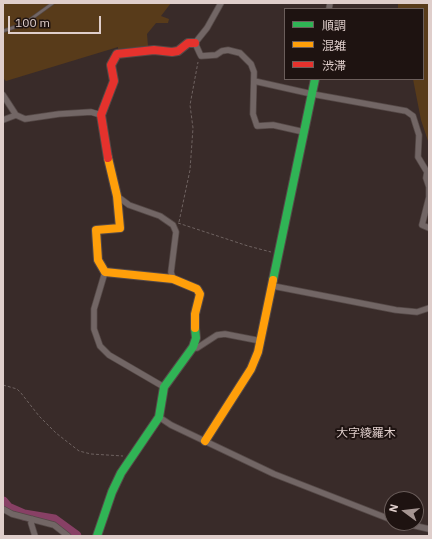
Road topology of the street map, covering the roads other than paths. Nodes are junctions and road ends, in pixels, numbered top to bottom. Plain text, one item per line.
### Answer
1 (53, 3) edge
2 (221, 3) edge
3 (3, 31) edge
4 (195, 43) junction
5 (315, 80) edge
6 (254, 81) junction
7 (312, 94) junction
8 (3, 95) edge
9 (101, 115) junction
10 (16, 116) junction
11 (3, 120) edge
12 (304, 132) junction
13 (117, 196) junction
14 (429, 228) edge
15 (105, 272) junction
16 (173, 279) junction
17 (272, 286) junction
18 (429, 308) edge
19 (261, 341) junction
20 (192, 347) junction
21 (164, 387) junction
22 (159, 416) junction
23 (205, 442) junction
24 (3, 509) edge
25 (384, 517) edge
26 (32, 520) junction
27 (35, 536) edge
28 (68, 536) edge
29 (97, 536) edge

1 - 3 lane
2 - 4 street
4 - 6 street
4 - 9 street
5 - 7 street
6 - 7 street
6 - 12 street
7 - 12 street
7 - 14 street
8 - 10 street
9 - 10 street
9 - 13 street
10 - 11 street
12 - 17 street
13 - 15 street
13 - 16 street
15 - 16 street
15 - 21 street
16 - 20 street
17 - 18 street
17 - 19 street
19 - 20 street
19 - 23 street
20 - 21 street
21 - 22 street
22 - 23 street
22 - 29 street
23 - 25 street
24 - 26 street
26 - 27 street
26 - 28 street

